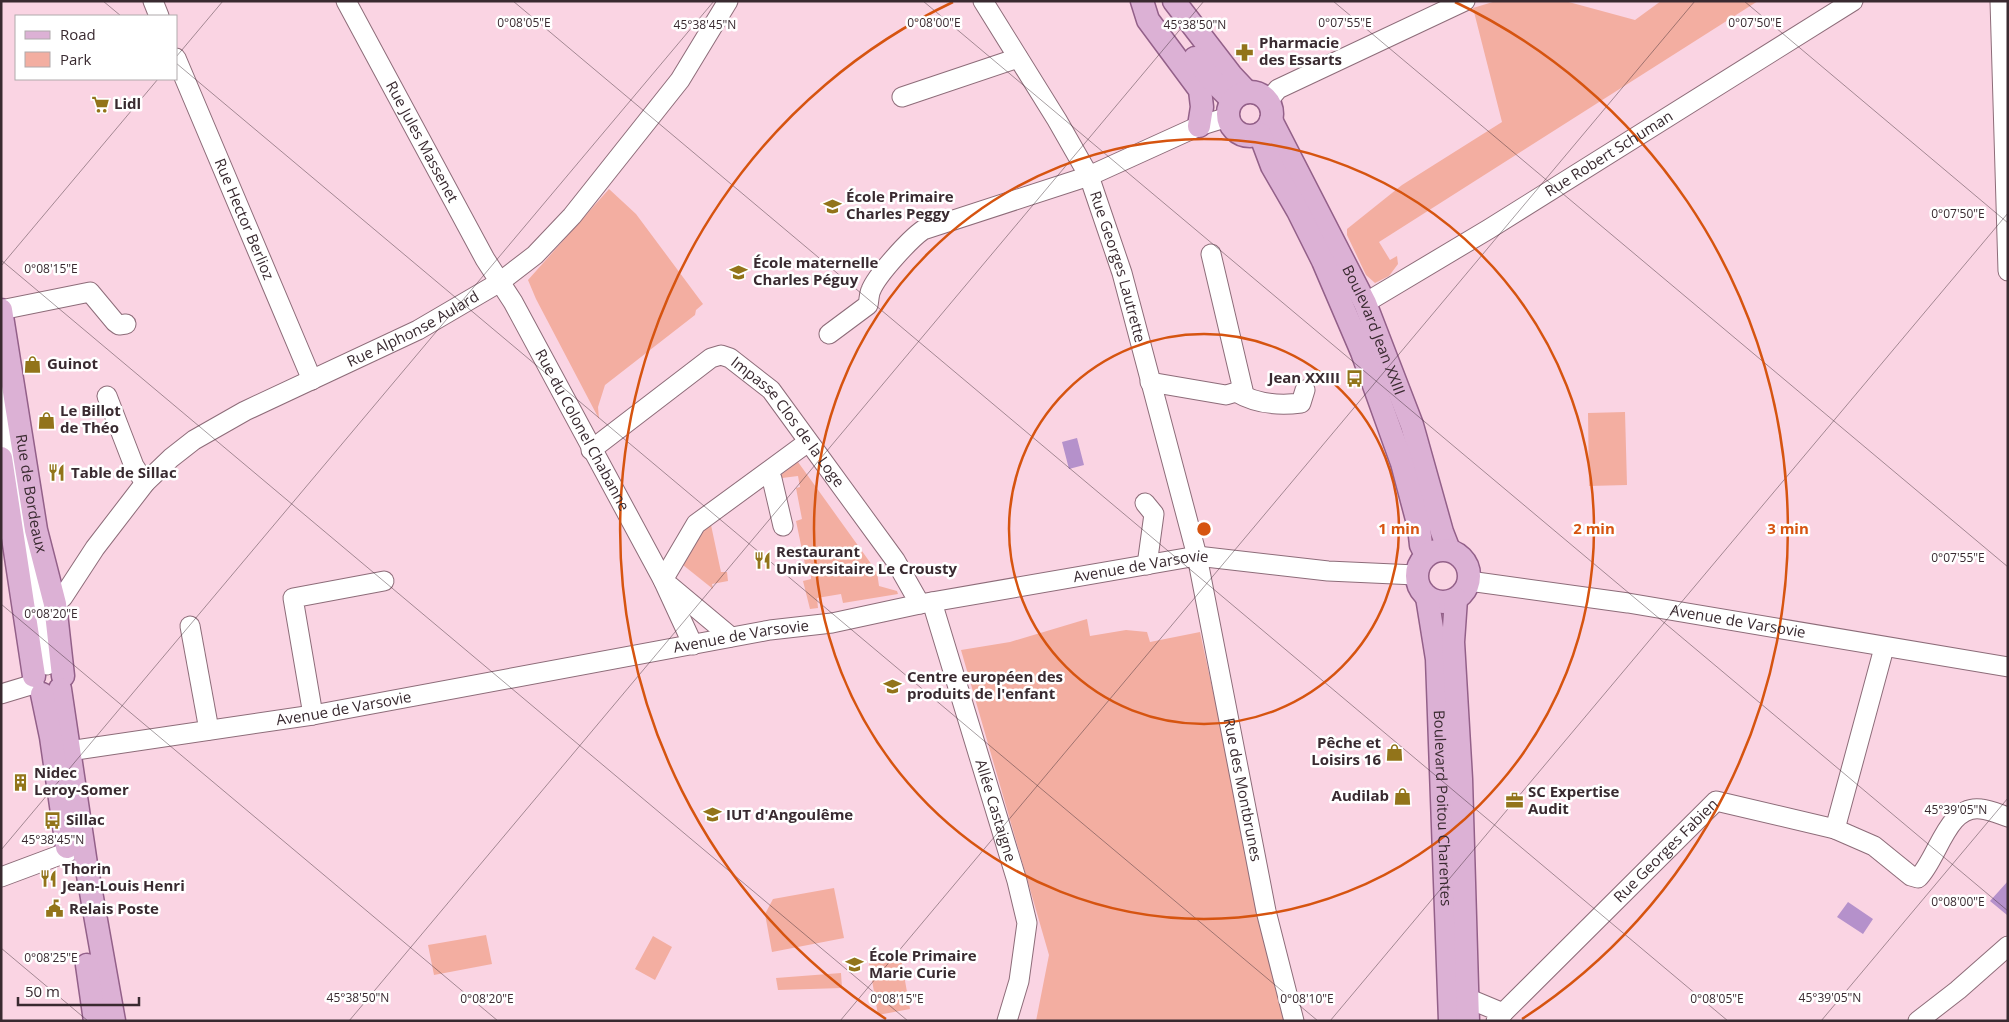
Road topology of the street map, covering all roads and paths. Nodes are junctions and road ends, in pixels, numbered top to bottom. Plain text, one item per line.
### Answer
1 (152, 1) edge
2 (346, 1) edge
3 (728, 1) edge
4 (983, 1) edge
5 (1143, 1) edge
6 (1174, 1) edge
7 (1465, 1) edge
8 (1853, 1) edge
9 (2000, 1) edge
10 (159, 15) edge
11 (1018, 58) junction
12 (178, 63) edge
13 (902, 97) dead end
14 (1236, 103) junction
15 (1266, 118) junction
16 (1199, 126) junction
17 (1089, 176) junction
18 (1211, 254) dead end
19 (2008, 271) edge
20 (500, 282) junction
21 (1365, 303) junction
22 (1, 310) edge
23 (126, 324) dead end
24 (829, 334) dead end
25 (312, 380) junction
26 (1150, 382) junction
27 (1, 384) edge
28 (1305, 390) dead end
29 (1236, 392) junction
30 (107, 396) dead end
31 (808, 442) junction
32 (591, 450) junction
33 (1, 458) edge
34 (768, 472) junction
35 (145, 483) junction
36 (1145, 503) dead end
37 (783, 526) dead end
38 (1449, 550) junction
39 (1197, 556) junction
40 (1147, 565) junction
41 (1421, 565) junction
42 (663, 580) junction
43 (384, 582) dead end
44 (1462, 590) junction
45 (1427, 597) junction
46 (926, 603) junction
47 (55, 604) junction
48 (190, 626) dead end
49 (731, 637) junction
50 (693, 644) junction
51 (1884, 648) junction
52 (2008, 668) edge
53 (46, 681) junction
54 (1, 694) edge
55 (313, 715) junction
56 (209, 730) junction
57 (69, 751) junction
58 (2008, 817) edge
59 (1835, 829) junction
60 (68, 852) junction
61 (1, 877) edge
62 (2008, 946) edge
63 (1467, 998) junction
64 (107, 1017) edge
65 (1499, 1017) edge
66 (1007, 1021) edge
67 (1294, 1021) edge
68 (1450, 1021) edge
69 (1468, 1021) edge
70 (1918, 1021) edge

1 - 10 street
2 - 20 street, Rue Jules Massenet
3 - 20 street, Rue Alphonse Aulard
4 - 11 street, Rue Georges Lautrette
5 - 14 main road
5 - 16 main road
6 - 14 main road
7 - 15 street
8 - 21 street, Rue Robert Schuman
9 - 19 street
11 - 13 street
11 - 17 street, Rue Georges Lautrette
12 - 25 street, Rue Hector Berlioz
14 - 15 main road
14 - 15 main road
14 - 16 street
15 - 21 main road, Boulevard Jean XXIII
15 - 41 main road, Boulevard Jean XXIII
16 - 17 street
17 - 24 street
17 - 26 street, Rue Georges Lautrette
18 - 29 street
20 - 25 street, Rue Alphonse Aulard
20 - 32 street, Rue du Colonel Chabanne
21 - 38 main road, Boulevard Jean XXIII
22 - 23 street
22 - 47 main road, Rue de Bordeaux
25 - 35 street, Rue Alphonse Aulard
26 - 29 street
26 - 39 street, Rue Georges Lautrette
27 - 53 street
28 - 29 street
30 - 35 street
31 - 32 street, Impasse Clos de la Loge
31 - 34 street
31 - 46 street, Impasse Clos de la Loge
32 - 42 street, Rue du Colonel Chabanne
33 - 53 main road, Rue de Bordeaux
34 - 37 street
34 - 42 street
35 - 47 street, Rue Alphonse Aulard
36 - 40 street
38 - 41 main road
38 - 44 main road
39 - 40 street, Avenue de Varsovie
39 - 41 street, Avenue de Varsovie
39 - 67 street, Rue des Montbrunes
40 - 46 street, Avenue de Varsovie
41 - 45 main road
42 - 49 street, Rue du Colonel Chabanne
42 - 50 street, Rue du Colonel Chabanne
43 - 55 street
44 - 45 main road
44 - 51 street, Avenue de Varsovie
44 - 63 main road, Boulevard Poitou Charentes
45 - 68 main road, Boulevard Poitou Charentes
46 - 49 street, Avenue de Varsovie
46 - 66 street, Allée Castaigne
47 - 53 main road, Rue de Bordeaux
48 - 56 street
49 - 50 street, Avenue de Varsovie
50 - 55 street, Avenue de Varsovie
51 - 52 street, Avenue de Varsovie
51 - 59 street
53 - 54 street
53 - 57 main road, Rue de Bordeaux
53 - 60 main road, Rue de Bordeaux
55 - 56 street, Avenue de Varsovie
56 - 57 street, Avenue de Varsovie
57 - 64 main road, Rue de Bordeaux
58 - 59 street
59 - 65 street, Rue Georges Fabien
60 - 61 street
60 - 64 main road, Rue de Bordeaux
62 - 70 street
63 - 65 street, Rue Georges Fabien
63 - 69 main road, Boulevard Poitou Charentes

